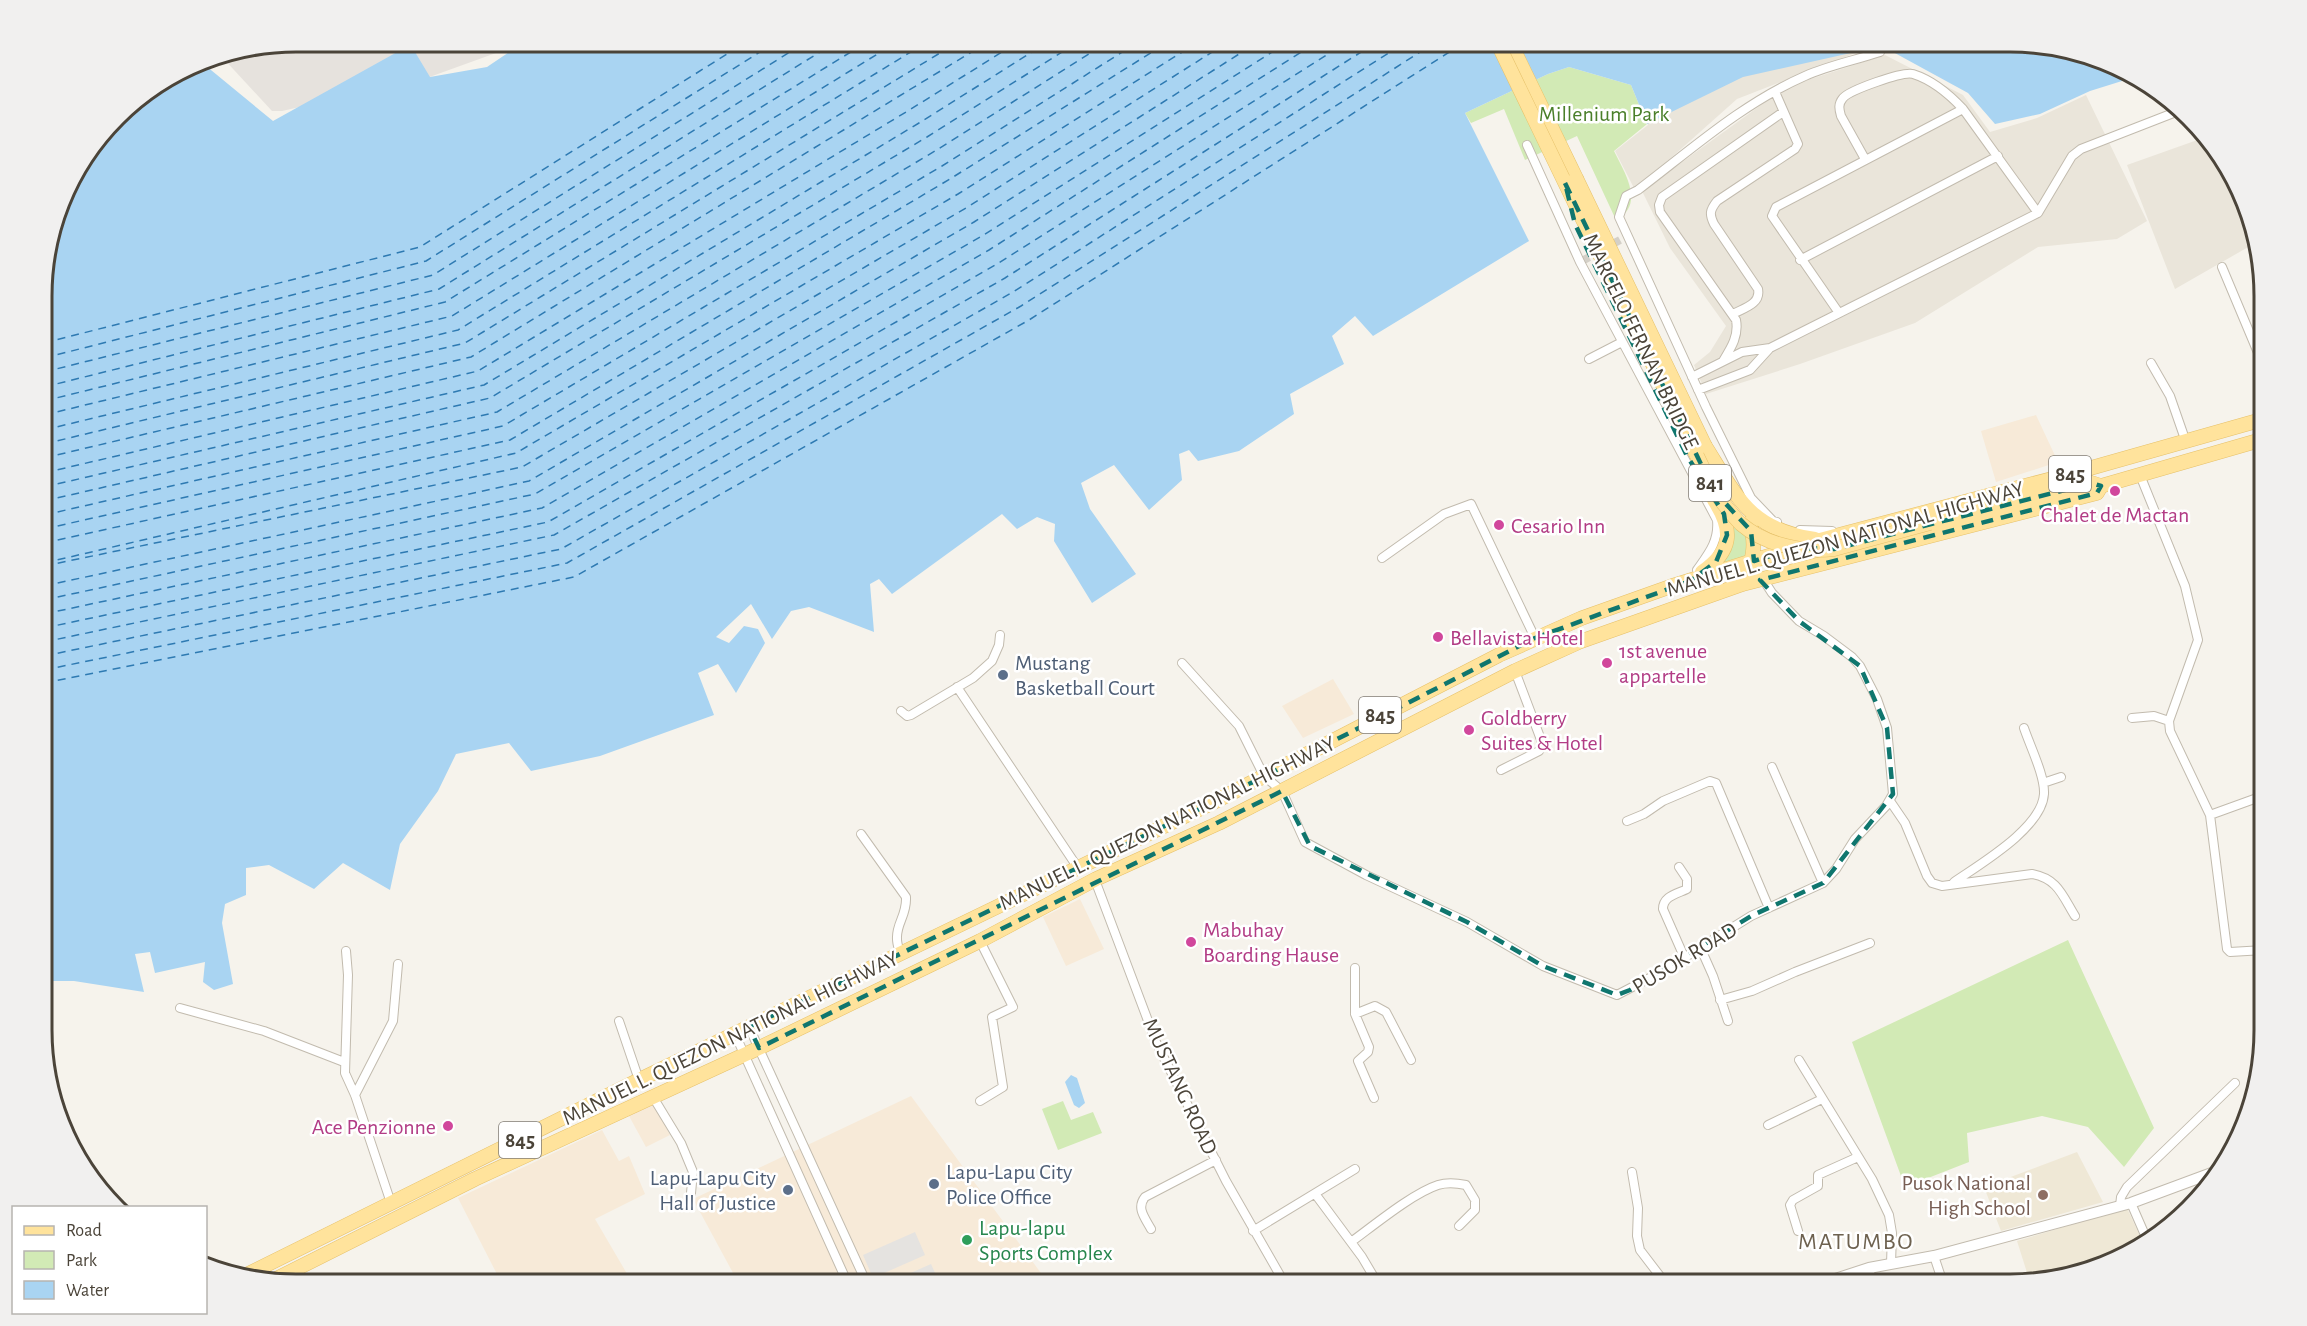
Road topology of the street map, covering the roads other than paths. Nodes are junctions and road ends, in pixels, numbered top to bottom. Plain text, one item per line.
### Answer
1 (1502, 52) edge
2 (1515, 52) edge
3 (1880, 52) dead end
4 (1776, 94) dead end
5 (1963, 109) junction
6 (1784, 112) junction
7 (2172, 114) edge
8 (1527, 145) dead end
9 (1998, 156) junction
10 (1865, 159) junction
11 (1565, 183) junction
12 (2038, 213) junction
13 (1800, 260) junction
14 (2222, 267) dead end
15 (1839, 313) junction
16 (1733, 314) junction
17 (1622, 342) junction
18 (2254, 343) edge
19 (1770, 348) junction
20 (1589, 359) dead end
21 (1723, 361) junction
22 (2151, 363) dead end
23 (1692, 377) junction
24 (1698, 390) junction
25 (2254, 422) edge
26 (2186, 442) junction
27 (2254, 442) edge
28 (2140, 475) junction
29 (2101, 486) junction
30 (1738, 498) junction
31 (1875, 526) junction
32 (1820, 540) junction
33 (1382, 558) dead end
34 (1752, 561) junction
35 (1763, 579) junction
36 (1690, 581) junction
37 (1743, 584) junction
38 (1594, 614) junction
39 (1602, 633) junction
40 (1000, 635) dead end
41 (1535, 638) junction
42 (1182, 663) dead end
43 (1515, 671) junction
44 (957, 687) junction
45 (901, 711) dead end
46 (2132, 718) dead end
47 (2169, 721) junction
48 (2024, 728) dead end
49 (1772, 767) dead end
50 (1501, 770) dead end
51 (1264, 776) junction
52 (2061, 777) dead end
53 (2043, 783) junction
54 (1282, 791) junction
55 (2254, 799) edge
56 (1890, 801) junction
57 (2210, 815) junction
58 (1627, 821) dead end
59 (861, 834) dead end
60 (1679, 867) dead end
61 (1078, 868) junction
62 (1095, 880) junction
63 (1823, 883) junction
64 (1951, 884) junction
65 (1769, 908) junction
66 (2075, 916) dead end
67 (980, 941) junction
68 (1870, 944) dead end
69 (1701, 949) junction
70 (346, 951) dead end
71 (2254, 951) edge
72 (900, 954) junction
73 (1685, 959) junction
74 (398, 964) dead end
75 (1355, 968) dead end
76 (1720, 1000) junction
77 (180, 1008) dead end
78 (1354, 1014) junction
79 (619, 1021) dead end
80 (1728, 1021) dead end
81 (749, 1027) junction
82 (735, 1034) junction
83 (759, 1048) junction
84 (746, 1054) junction
85 (1411, 1060) dead end
86 (1799, 1060) dead end
87 (344, 1062) junction
88 (639, 1080) junction
89 (2235, 1083) dead end
90 (355, 1095) junction
91 (653, 1097) junction
92 (1374, 1098) dead end
93 (1822, 1099) junction
94 (980, 1101) dead end
95 (1768, 1125) dead end
96 (1858, 1157) junction
97 (1216, 1160) junction
98 (1355, 1169) dead end
99 (1632, 1172) dead end
100 (2206, 1175) edge
101 (691, 1193) dead end
102 (1316, 1195) junction
103 (391, 1203) junction
104 (2125, 1205) junction
105 (831, 1206) junction
106 (818, 1214) junction
107 (1459, 1226) dead end
108 (1151, 1229) dead end
109 (1253, 1231) junction
110 (1798, 1231) dead end
111 (2143, 1234) edge
112 (1351, 1242) junction
113 (304, 1246) junction
114 (1934, 1256) junction
115 (314, 1259) junction
116 (1891, 1264) junction
117 (1869, 1268) junction
118 (256, 1270) edge
119 (294, 1270) junction
120 (287, 1273) edge
121 (297, 1274) edge
122 (844, 1274) edge
123 (862, 1274) edge
124 (1279, 1274) edge
125 (1372, 1274) edge
126 (1658, 1274) edge
127 (1851, 1274) edge
128 (1870, 1274) edge
129 (1940, 1274) edge

1 - 11 main road, MARCELO FERNAN BRIDGE / 841, bridge
2 - 30 main road, MARCELO FERNAN BRIDGE / 841, bridge
3 - 23 street
4 - 6 street
5 - 9 street
5 - 10 street
5 - 10 street
6 - 16 street
6 - 16 street
7 - 12 street
8 - 17 street
9 - 12 street
9 - 13 street
10 - 13 street
11 - 29 main road, MARCELO FERNAN BRIDGE / 841, bridge
11 - 36 main road, bridge
12 - 15 street
13 - 15 street
14 - 18 street
15 - 19 street
16 - 21 street
17 - 20 street
17 - 36 street
19 - 21 street
19 - 24 street
21 - 23 street
22 - 26 street
23 - 24 street
24 - 31 street
25 - 26 main road, MANUEL L. QUEZON NATIONAL HIGHWAY / 845
26 - 31 main road, MANUEL L. QUEZON NATIONAL HIGHWAY / 845
27 - 28 main road, MANUEL L. QUEZON NATIONAL HIGHWAY / 845
28 - 29 main road, MANUEL L. QUEZON NATIONAL HIGHWAY / 845
28 - 47 street
29 - 35 main road, MANUEL L. QUEZON NATIONAL HIGHWAY / 845
30 - 32 main road, MARCELO FERNAN BRIDGE / 841
30 - 34 main road
31 - 32 main road, MANUEL L. QUEZON NATIONAL HIGHWAY / 845
32 - 34 main road, MANUEL L. QUEZON NATIONAL HIGHWAY / 845
33 - 41 street
34 - 36 main road, MANUEL L. QUEZON NATIONAL HIGHWAY / 845
34 - 37 main road
35 - 37 main road, MANUEL L. QUEZON NATIONAL HIGHWAY / 845
35 - 56 street
36 - 38 main road, MANUEL L. QUEZON NATIONAL HIGHWAY / 845
37 - 39 main road, MANUEL L. QUEZON NATIONAL HIGHWAY / 845
38 - 39 main road
38 - 41 main road, MANUEL L. QUEZON NATIONAL HIGHWAY / 845
39 - 43 main road, MANUEL L. QUEZON NATIONAL HIGHWAY / 845
40 - 44 street
41 - 51 main road, MANUEL L. QUEZON NATIONAL HIGHWAY / 845
42 - 51 street, PUSOK ROAD
43 - 50 street
43 - 54 main road, MANUEL L. QUEZON NATIONAL HIGHWAY / 845
44 - 45 street
44 - 61 street
46 - 47 street
47 - 57 street
48 - 53 street
49 - 63 street
51 - 54 street, PUSOK ROAD
51 - 61 main road, MANUEL L. QUEZON NATIONAL HIGHWAY / 845
52 - 53 street
53 - 64 street
54 - 62 main road, MANUEL L. QUEZON NATIONAL HIGHWAY / 845
54 - 73 street, PUSOK ROAD
55 - 57 street
56 - 63 street, PUSOK ROAD
56 - 64 street
57 - 71 street
58 - 65 street
59 - 72 street
60 - 73 street
61 - 72 main road, MANUEL L. QUEZON NATIONAL HIGHWAY / 845
62 - 67 main road, MANUEL L. QUEZON NATIONAL HIGHWAY / 845
62 - 97 street, MUSTANG ROAD
63 - 65 street, PUSOK ROAD
64 - 66 street
65 - 69 street, PUSOK ROAD
67 - 83 main road, MANUEL L. QUEZON NATIONAL HIGHWAY / 845
67 - 94 street
68 - 76 street
69 - 73 street, PUSOK ROAD
69 - 76 street
70 - 87 street
72 - 81 main road, MANUEL L. QUEZON NATIONAL HIGHWAY / 845
74 - 90 street
75 - 78 street
76 - 80 street
77 - 87 street
78 - 85 street
78 - 92 street
79 - 88 street
81 - 82 main road, MANUEL L. QUEZON NATIONAL HIGHWAY / 845
81 - 83 street
82 - 84 street
82 - 88 main road, MANUEL L. QUEZON NATIONAL HIGHWAY / 845
83 - 84 main road, MANUEL L. QUEZON NATIONAL HIGHWAY / 845
83 - 105 street
84 - 91 main road, MANUEL L. QUEZON NATIONAL HIGHWAY / 845
84 - 106 street
86 - 93 street
87 - 90 street
88 - 103 main road, MANUEL L. QUEZON NATIONAL HIGHWAY / 845
89 - 104 street
90 - 103 street
91 - 101 street
91 - 115 main road, MANUEL L. QUEZON NATIONAL HIGHWAY / 845
93 - 95 street
93 - 96 street
96 - 110 street
96 - 116 street
97 - 108 street
97 - 109 street, MUSTANG ROAD
98 - 102 street
99 - 126 street
100 - 104 street
102 - 109 street
102 - 112 street
103 - 113 main road, MANUEL L. QUEZON NATIONAL HIGHWAY / 845
104 - 111 street
104 - 114 street
105 - 106 street
105 - 123 street
106 - 122 street
107 - 112 street
109 - 124 street, MUSTANG ROAD
112 - 125 street
113 - 115 main road
113 - 118 main road, MANUEL L. QUEZON NATIONAL HIGHWAY / 845
114 - 116 street
114 - 129 street
115 - 119 main road, MANUEL L. QUEZON NATIONAL HIGHWAY / 845
116 - 117 street
117 - 127 street
117 - 128 street
119 - 120 main road, MANUEL L. QUEZON NATIONAL HIGHWAY / 845
119 - 121 street

